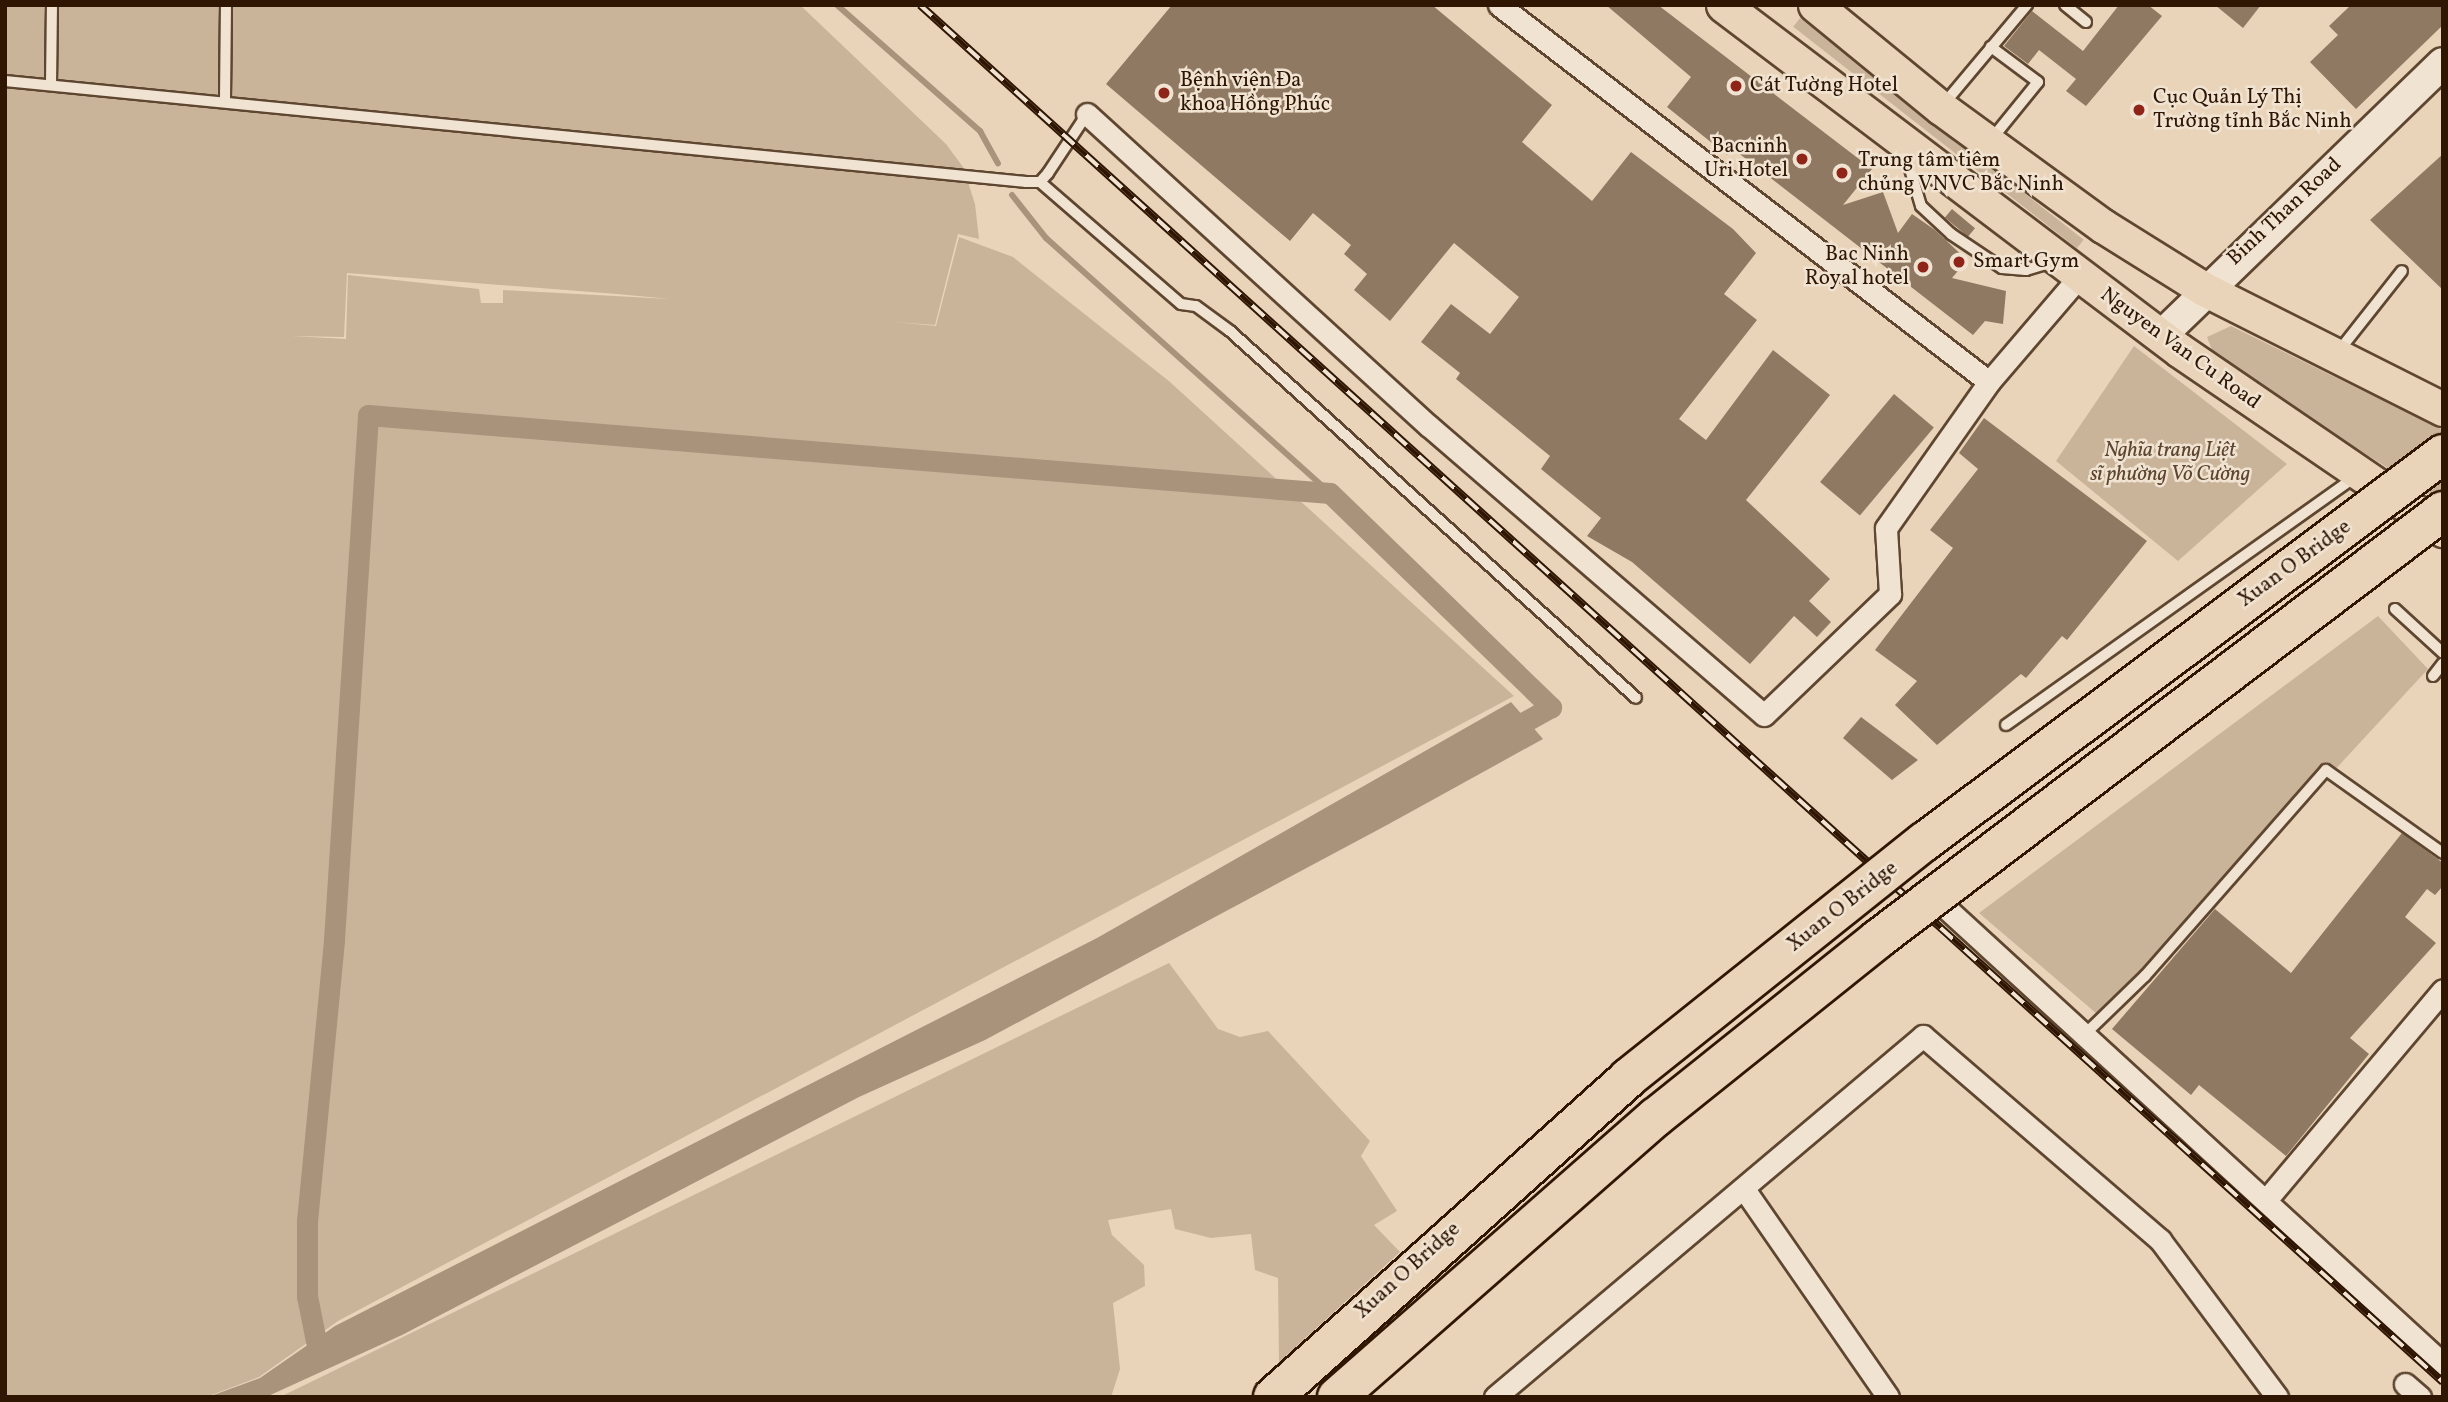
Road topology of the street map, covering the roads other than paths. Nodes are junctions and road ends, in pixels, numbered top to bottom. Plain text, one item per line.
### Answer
1 (52, 5) edge
2 (226, 5) edge
3 (1499, 5) edge
4 (1815, 5) edge
5 (2027, 5) edge
6 (2065, 5) edge
7 (1725, 6) edge
8 (2086, 22) dead end
9 (1992, 47) junction
10 (2443, 63) edge
11 (5, 81) edge
12 (51, 85) junction
13 (225, 99) junction
14 (1941, 108) junction
15 (1087, 114) joint
16 (1905, 143) junction
17 (1988, 143) junction
18 (1040, 182) junction
19 (2113, 232) junction
20 (2069, 268) junction
21 (2402, 271) dead end
22 (2204, 289) junction
23 (2161, 336) junction
24 (2336, 354) junction
25 (1989, 382) junction
26 (2443, 409) edge
27 (2443, 454) edge
28 (2359, 475) junction
29 (2443, 511) edge
30 (2443, 530) edge
31 (2395, 609) dead end
32 (2443, 653) edge
33 (2443, 663) edge
34 (2433, 676) dead end
35 (1636, 698) dead end
36 (2006, 725) dead end
37 (2443, 853) edge
38 (1947, 909) dead end
39 (2443, 990) edge
40 (2084, 1036) junction
41 (1744, 1189) junction
42 (2272, 1193) dead end
43 (2443, 1364) edge
44 (1273, 1397) edge
45 (1337, 1397) edge
46 (1495, 1397) edge
47 (1888, 1397) edge
48 (2277, 1397) edge

1 - 12 lane
2 - 13 lane
3 - 25 street
4 - 14 main road
5 - 9 lane
6 - 8 lane
7 - 16 main road, Nguyen Van Cu Road
9 - 14 lane
9 - 17 lane
10 - 22 street, Binh Than Road
11 - 12 lane
12 - 13 lane
13 - 18 lane
14 - 17 main road
15 - 18 lane
15 - 25 street
16 - 20 main road, Nguyen Van Cu Road
16 - 20 lane
17 - 19 main road
18 - 35 lane
19 - 20 main road
19 - 22 main road
20 - 23 main road, Nguyen Van Cu Road
20 - 25 street
21 - 24 lane
22 - 23 street, Binh Than Road
22 - 24 main road
23 - 28 main road, Nguyen Van Cu Road
24 - 26 main road
27 - 44 highway, Xuan O Bridge, bridge
28 - 30 main road, Nguyen Van Cu Road
28 - 36 lane
29 - 45 highway, Xuan O Bridge, bridge
31 - 32 lane
33 - 34 lane
37 - 40 lane
38 - 40 street
39 - 42 street
40 - 43 street
41 - 46 street
41 - 47 street
41 - 48 street

